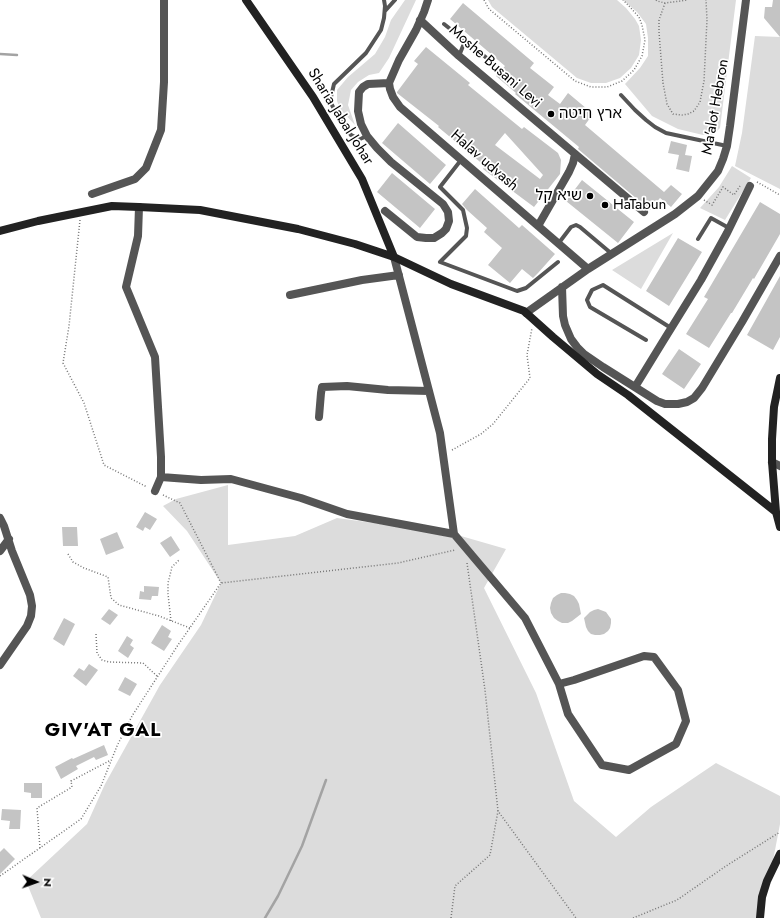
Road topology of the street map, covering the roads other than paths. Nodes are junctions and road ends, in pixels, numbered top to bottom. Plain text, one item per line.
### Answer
1 (164, 0) edge
2 (246, 0) edge
3 (384, 0) edge
4 (395, 0) edge
5 (428, 0) edge
6 (746, 0) edge
7 (385, 11) junction
8 (420, 20) junction
9 (444, 24) dead end
10 (465, 41) junction
11 (459, 56) junction
12 (493, 63) dead end
13 (389, 83) junction
14 (621, 95) dead end
15 (367, 136) junction
16 (727, 146) junction
17 (575, 154) junction
18 (461, 160) junction
19 (749, 183) road end
20 (92, 194) dead end
21 (139, 207) junction
22 (385, 211) dead end
23 (644, 212) dead end
24 (538, 226) junction
25 (729, 229) junction
26 (0, 231) edge
27 (698, 239) dead end
28 (558, 244) junction
29 (612, 254) junction
30 (780, 256) edge
31 (394, 257) junction
32 (558, 262) dead end
33 (588, 269) junction
34 (399, 275) junction
35 (562, 287) junction
36 (290, 295) dead end
37 (526, 313) junction
38 (671, 328) junction
39 (646, 340) dead end
40 (780, 378) edge
41 (635, 387) junction
42 (429, 391) junction
43 (319, 417) dead end
44 (772, 462) junction
45 (780, 466) edge
46 (161, 477) junction
47 (155, 491) road end
48 (776, 512) junction
49 (0, 518) edge
50 (780, 527) edge
51 (454, 534) junction
52 (9, 539) junction
53 (0, 551) edge
54 (0, 665) edge
55 (559, 684) junction
56 (780, 854) edge
57 (760, 918) edge

1 - 20 street
2 - 31 street, Sharia Jabal Johar
3 - 7 lane
4 - 7 lane
5 - 8 street
6 - 16 street, Ma'alot Hebron
7 - 15 lane
8 - 11 street, Moshe Busani Levi
8 - 13 street
9 - 10 lane
10 - 11 lane
10 - 12 lane
11 - 17 street, Moshe Busani Levi
13 - 15 street
13 - 18 street, Halav udvash
14 - 16 lane
15 - 22 street
16 - 29 street, Ma'alot Hebron
17 - 23 street, Moshe Busani Levi
17 - 24 street
18 - 24 street, Halav udvash
18 - 32 lane
19 - 25 street
21 - 26 street
21 - 31 street
21 - 46 street
24 - 28 street, Halav udvash
25 - 27 lane
25 - 38 street
28 - 29 lane
28 - 33 street, Halav udvash
29 - 33 street, Ma'alot Hebron
30 - 41 street
31 - 34 street
31 - 37 street
33 - 35 street, Ma'alot Hebron
34 - 36 street
34 - 42 street
35 - 37 street, Ma'alot Hebron
35 - 41 street
37 - 48 street
38 - 39 lane
38 - 41 street
40 - 44 street
42 - 43 street
42 - 51 street
44 - 45 street
44 - 48 street
46 - 47 street
46 - 51 street
48 - 50 street
49 - 52 street
51 - 55 street
52 - 53 street
52 - 54 street
55 - 55 street
56 - 57 street

